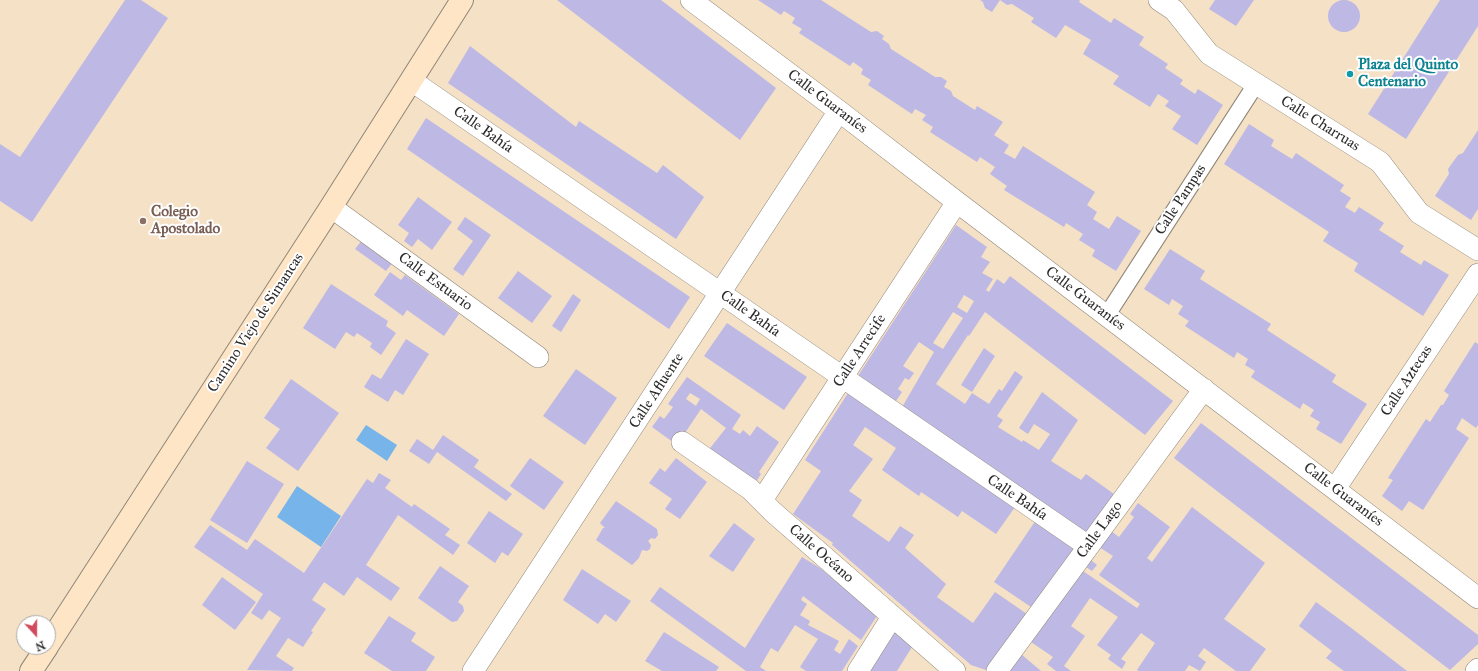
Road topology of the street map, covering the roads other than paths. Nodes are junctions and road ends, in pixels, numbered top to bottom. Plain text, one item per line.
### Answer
1 (462, 0) edge
2 (691, 0) edge
3 (1159, 0) edge
4 (412, 81) junction
5 (1256, 84) junction
6 (839, 111) junction
7 (957, 202) junction
8 (331, 207) junction
9 (1478, 250) edge
10 (1478, 274) edge
11 (721, 294) junction
12 (1107, 316) junction
13 (538, 357) dead end
14 (842, 378) junction
15 (1204, 389) junction
16 (682, 442) dead end
17 (1335, 489) junction
18 (762, 500) junction
19 (1088, 546) junction
20 (1478, 598) edge
21 (892, 617) junction
22 (56, 632) edge
23 (41, 655) edge
24 (31, 671) edge
25 (472, 671) edge
26 (858, 671) edge
27 (955, 671) edge
28 (997, 671) edge

1 - 4 main road, Camino Viejo de Simancas
2 - 6 street, Calle Guaraníes
3 - 5 street, Calle Charruas
4 - 8 main road, Camino Viejo de Simancas
4 - 11 street, Calle Bahía
5 - 9 street, Calle Charruas
5 - 12 street, Calle Pampas
6 - 7 street, Calle Guaraníes
6 - 11 street, Calle Afluente
7 - 12 street, Calle Guaraníes
7 - 14 street, Calle Arrecife
8 - 13 street, Calle Estuario
8 - 22 main road, Camino Viejo de Simancas
10 - 17 street, Calle Aztecas
11 - 14 street, Calle Bahía
11 - 25 street, Calle Afluente
12 - 15 street, Calle Guaraníes
14 - 18 street, Calle Arrecife
14 - 19 street, Calle Bahía
15 - 17 street, Calle Guaraníes
15 - 19 street, Calle Lago
16 - 18 street, Calle Océano
17 - 20 street, Calle Guaraníes
18 - 21 street, Calle Océano
19 - 28 street, Calle Lago
21 - 26 street
21 - 27 street, Calle Océano
23 - 24 main road, Camino Viejo de Simancas

